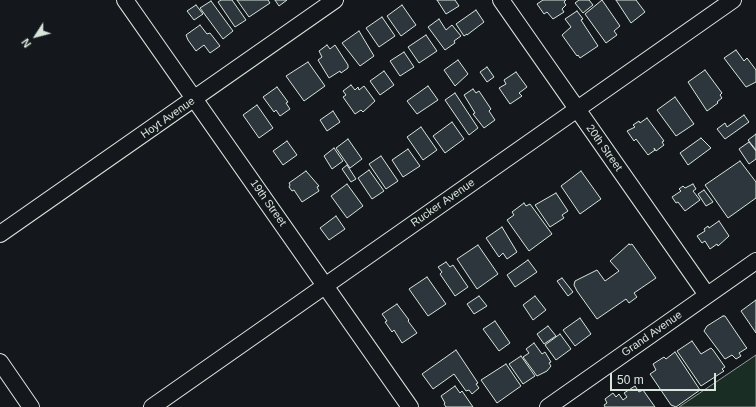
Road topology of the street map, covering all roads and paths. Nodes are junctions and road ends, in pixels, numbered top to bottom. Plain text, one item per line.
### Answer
1 (125, 0) edge
2 (335, 0) edge
3 (501, 0) edge
4 (733, 0) edge
5 (195, 99) junction
6 (577, 110) junction
7 (0, 234) edge
8 (756, 261) edge
9 (325, 285) junction
10 (707, 295) junction
11 (0, 362) edge
12 (31, 407) edge
13 (152, 407) edge
14 (410, 407) edge
15 (548, 407) edge

1 - 5 street, 19th Street
2 - 5 street, Hoyt Avenue
3 - 6 street, 20th Street
4 - 6 street, Rucker Avenue
5 - 7 street, Hoyt Avenue
5 - 9 street, 19th Street
6 - 9 street, Rucker Avenue
6 - 10 street, 20th Street
8 - 10 street, Grand Avenue
9 - 13 street, Rucker Avenue
9 - 14 street, 19th Street
10 - 15 street, Grand Avenue
11 - 12 street

